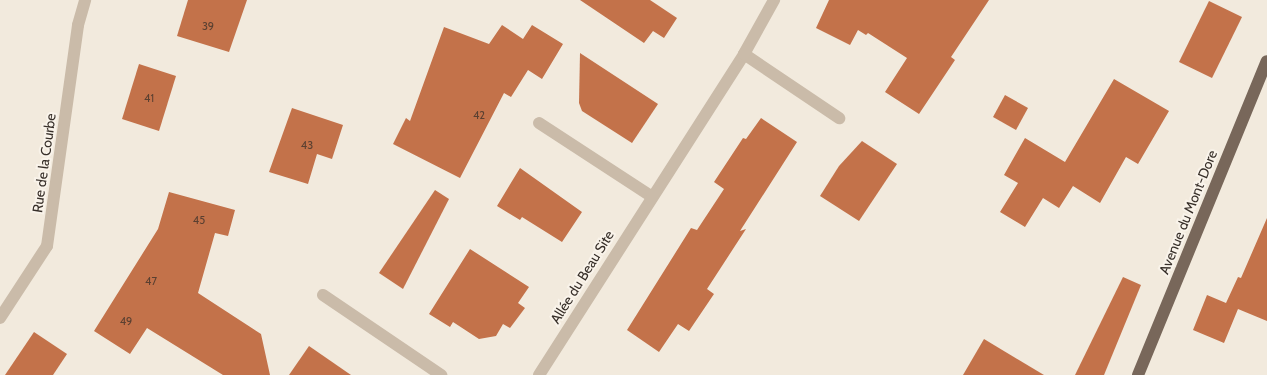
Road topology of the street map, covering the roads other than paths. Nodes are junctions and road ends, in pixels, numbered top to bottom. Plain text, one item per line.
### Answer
1 (85, 0) edge
2 (774, 0) edge
3 (744, 54) junction
4 (1267, 61) edge
5 (839, 118) dead end
6 (539, 123) dead end
7 (651, 196) junction
8 (324, 295) dead end
9 (0, 318) edge
10 (441, 375) edge
11 (539, 375) edge
12 (1138, 375) edge

1 - 9 street, Rue de la Courbe
2 - 3 street, Allée du Beau Site
3 - 5 street
3 - 7 street, Allée du Beau Site
4 - 12 main road, Avenue du Mont-Dore
6 - 7 street
7 - 11 street, Allée du Beau Site
8 - 10 street

